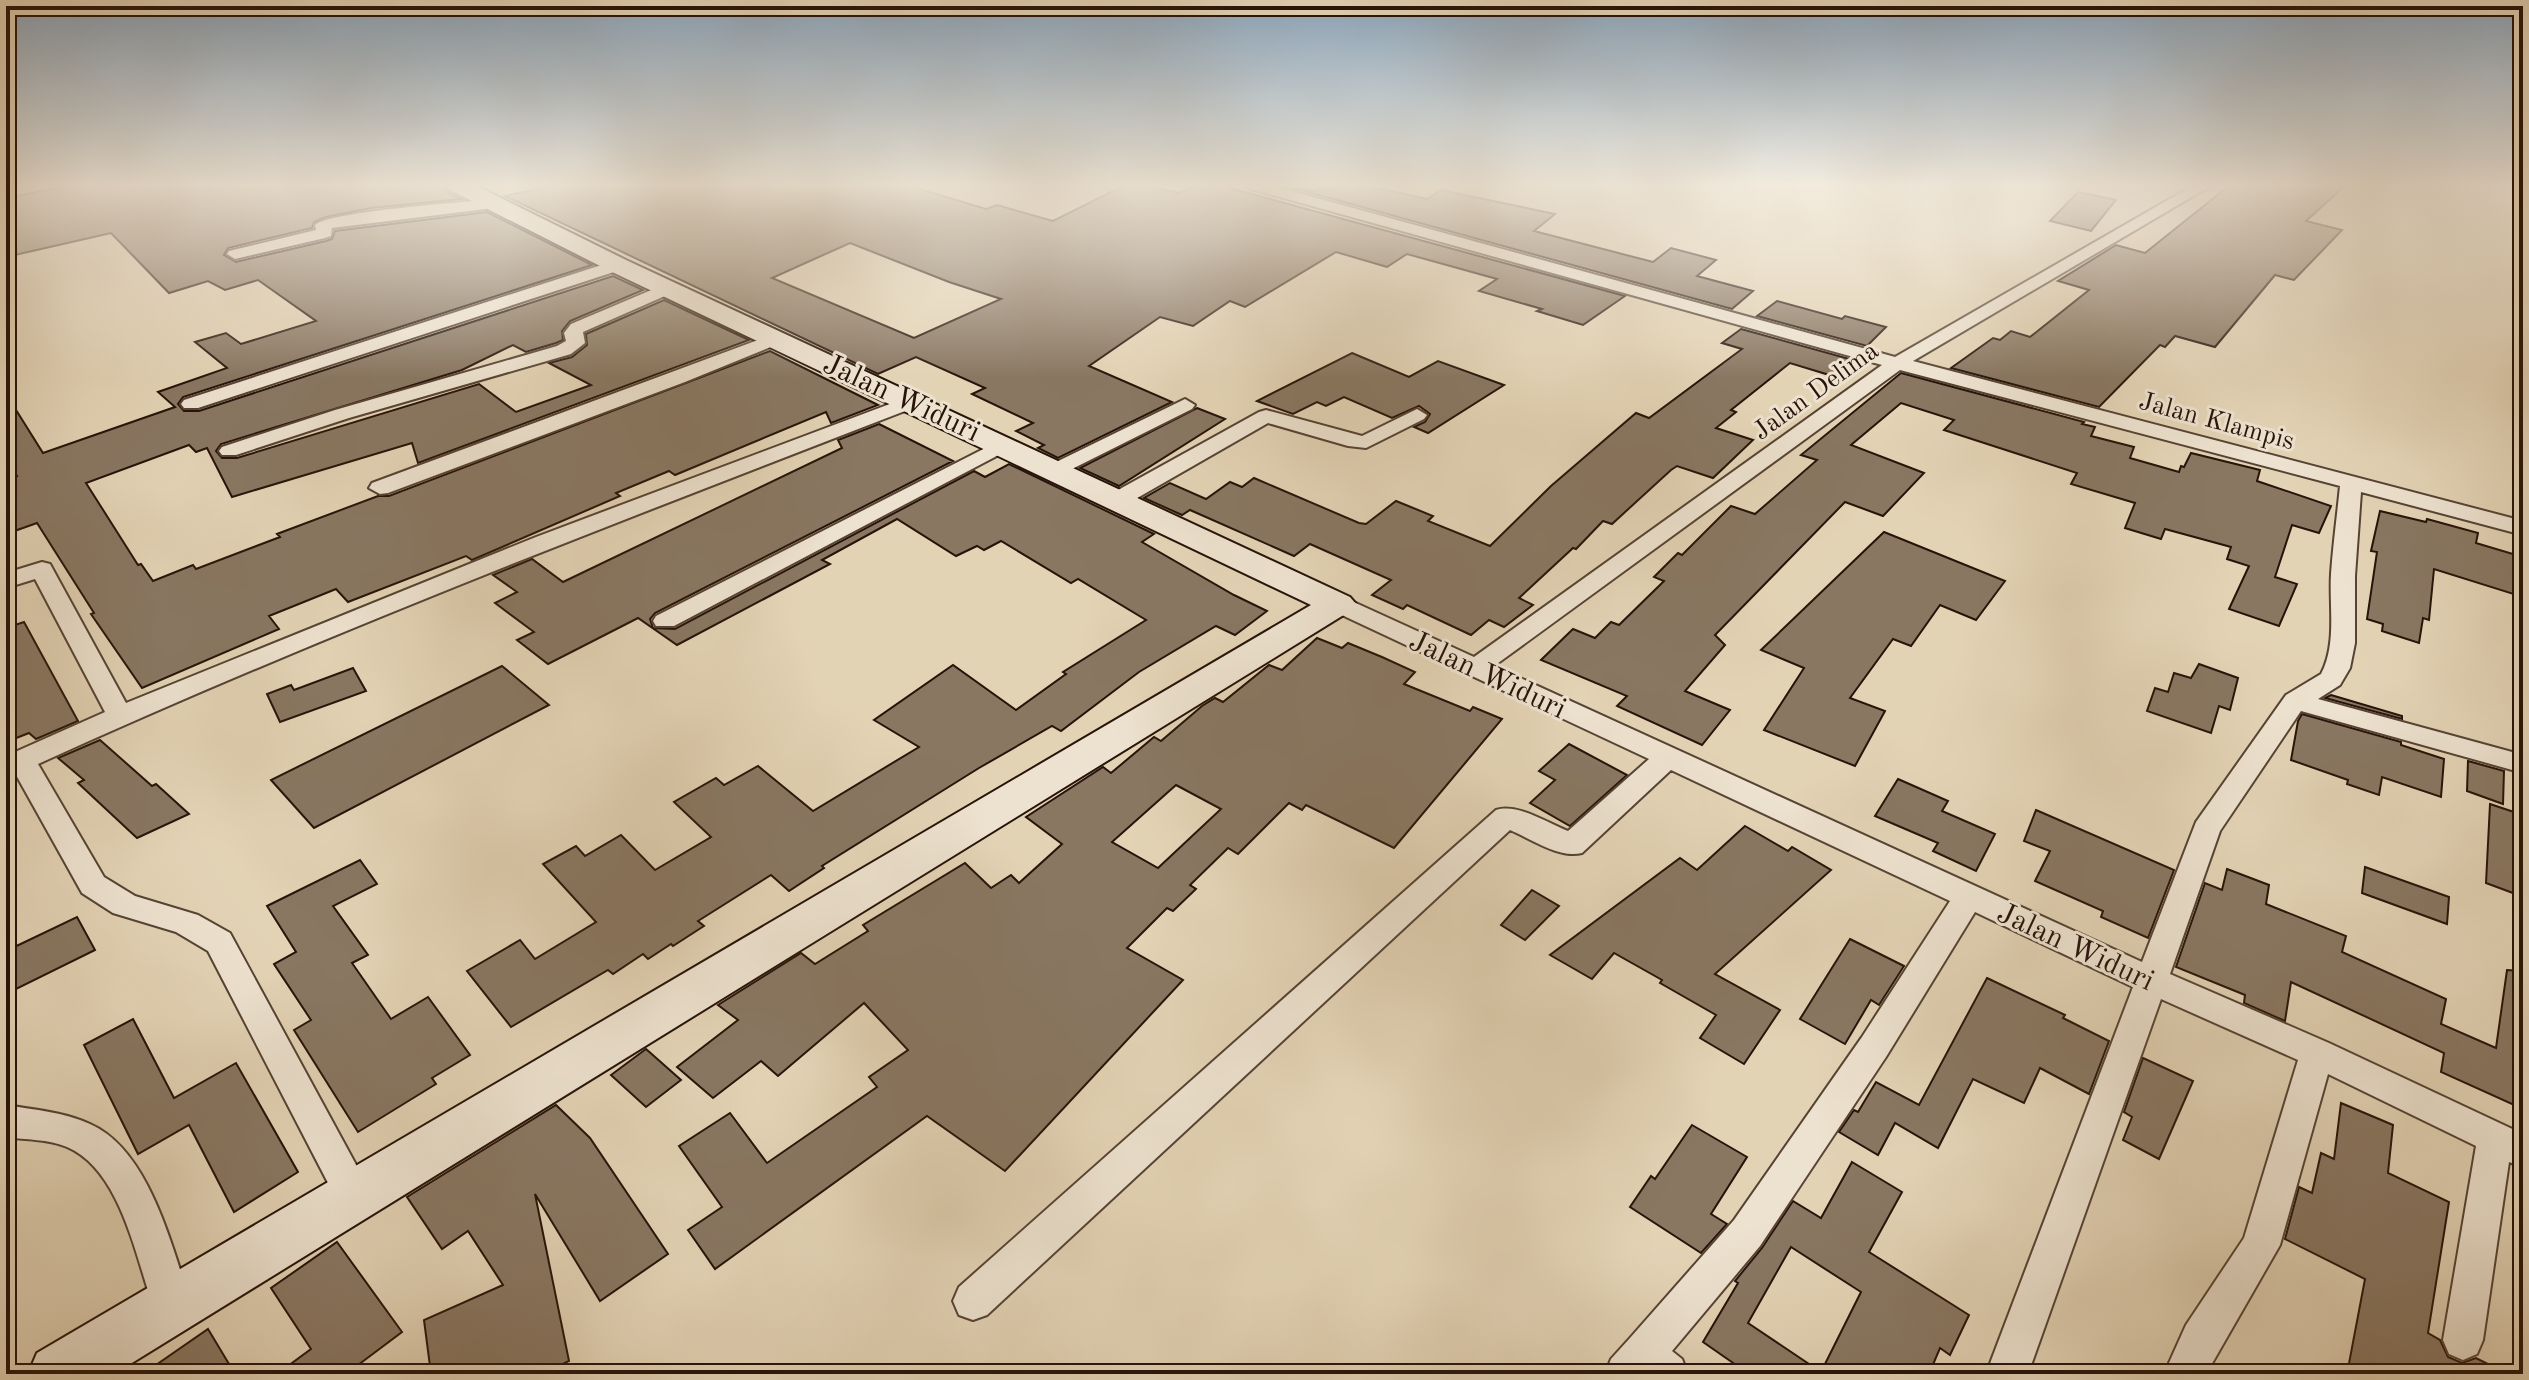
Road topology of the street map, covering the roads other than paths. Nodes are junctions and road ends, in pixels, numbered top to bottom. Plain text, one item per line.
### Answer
1 (255, 249) edge
2 (586, 249) edge
3 (1486, 249) edge
4 (2094, 249) edge
5 (235, 254) dead end
6 (617, 265) junction
7 (668, 288) junction
8 (777, 338) junction
9 (1897, 363) junction
10 (911, 402) junction
11 (191, 404) dead end
12 (1185, 405) dead end
13 (1417, 415) dead end
14 (1003, 445) junction
15 (229, 451) dead end
16 (1055, 470) junction
17 (2351, 485) junction
18 (380, 488) dead end
19 (1117, 500) junction
20 (2523, 528) edge
21 (6, 581) edge
22 (1338, 604) junction
23 (665, 621) dead end
24 (1475, 668) junction
25 (2295, 701) junction
26 (120, 716) junction
27 (1668, 757) junction
28 (14, 763) edge
29 (2523, 764) edge
30 (1969, 897) junction
31 (2150, 980) junction
32 (2317, 1053) junction
33 (6, 1121) edge
34 (2509, 1144) edge
35 (354, 1196) junction
36 (973, 1301) dead end
37 (173, 1308) junction
38 (2463, 1340) dead end
39 (1646, 1367) edge
40 (58, 1374) edge
41 (2007, 1374) edge
42 (2185, 1374) edge

1 - 5 street
2 - 6 main road, Jalan Widuri
3 - 9 street, Jalan Klampis
4 - 9 street, Jalan Delima
6 - 7 main road, Jalan Widuri
6 - 11 street
7 - 8 main road, Jalan Widuri
7 - 15 street
8 - 10 main road, Jalan Widuri
8 - 18 street
9 - 17 street, Jalan Klampis
9 - 24 street, Jalan Delima
10 - 14 main road, Jalan Widuri
10 - 26 street
12 - 16 street
13 - 19 street
14 - 16 main road, Jalan Widuri
14 - 23 street
16 - 19 main road, Jalan Widuri
17 - 20 street, Jalan Klampis
17 - 25 street
19 - 22 main road, Jalan Widuri
21 - 26 street
22 - 24 street, Jalan Widuri
22 - 35 main road
24 - 27 street, Jalan Widuri
25 - 29 street
25 - 31 street
26 - 28 street
27 - 30 street, Jalan Widuri
27 - 36 street
28 - 35 street
30 - 31 street, Jalan Widuri
30 - 39 street
31 - 32 street, Jalan Widuri
31 - 41 street
32 - 34 street, Jalan Widuri
32 - 42 street
33 - 37 street
34 - 38 street
35 - 37 main road
37 - 40 main road

